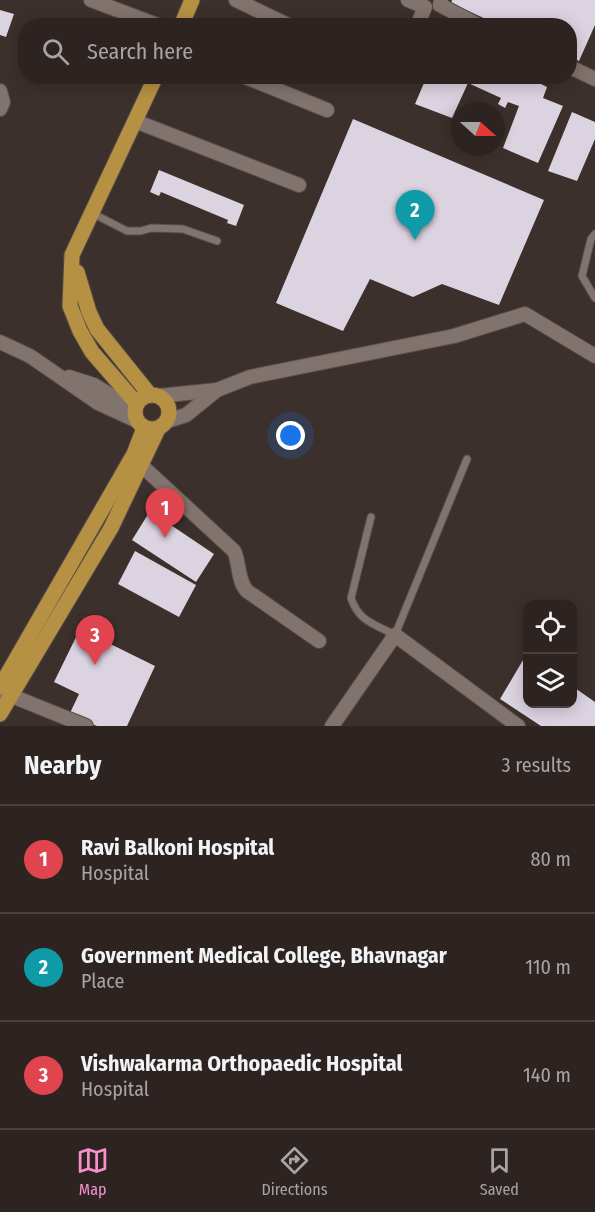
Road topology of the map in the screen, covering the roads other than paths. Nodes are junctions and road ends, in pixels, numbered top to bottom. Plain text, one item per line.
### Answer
1 (91, 0) edge
2 (192, 0) edge
3 (236, 0) edge
4 (408, 0) edge
5 (441, 0) edge
6 (139, 18) edge
7 (184, 18) edge
8 (273, 18) edge
9 (420, 18) edge
10 (465, 18) edge
11 (577, 70) edge
12 (595, 79) edge
13 (152, 84) edge
14 (263, 84) edge
15 (0, 91) edge
16 (0, 109) edge
17 (327, 110) dead end
18 (135, 121) junction
19 (299, 185) dead end
20 (91, 212) junction
21 (595, 234) edge
22 (217, 241) dead end
23 (595, 298) edge
24 (0, 342) edge
25 (595, 356) edge
26 (217, 390) junction
27 (148, 413) junction
28 (467, 459) dead end
29 (141, 465) junction
30 (371, 517) dead end
31 (396, 635) junction
32 (319, 641) dead end
33 (3, 691) edge
34 (0, 714) edge
35 (86, 726) edge
36 (332, 726) edge
37 (518, 726) edge

1 - 6 street
2 - 7 main road
3 - 8 street
4 - 9 street
5 - 10 street
11 - 12 street
13 - 18 main road
14 - 17 street
15 - 16 street
18 - 19 street
18 - 20 main road
20 - 22 lane
20 - 27 main road
21 - 23 lane
24 - 27 street
25 - 26 street
26 - 27 street
26 - 27 street
27 - 29 main road
27 - 33 main road
28 - 31 lane
29 - 32 street
29 - 33 main road
30 - 31 lane
31 - 36 street
31 - 37 street
33 - 34 main road
33 - 35 street

